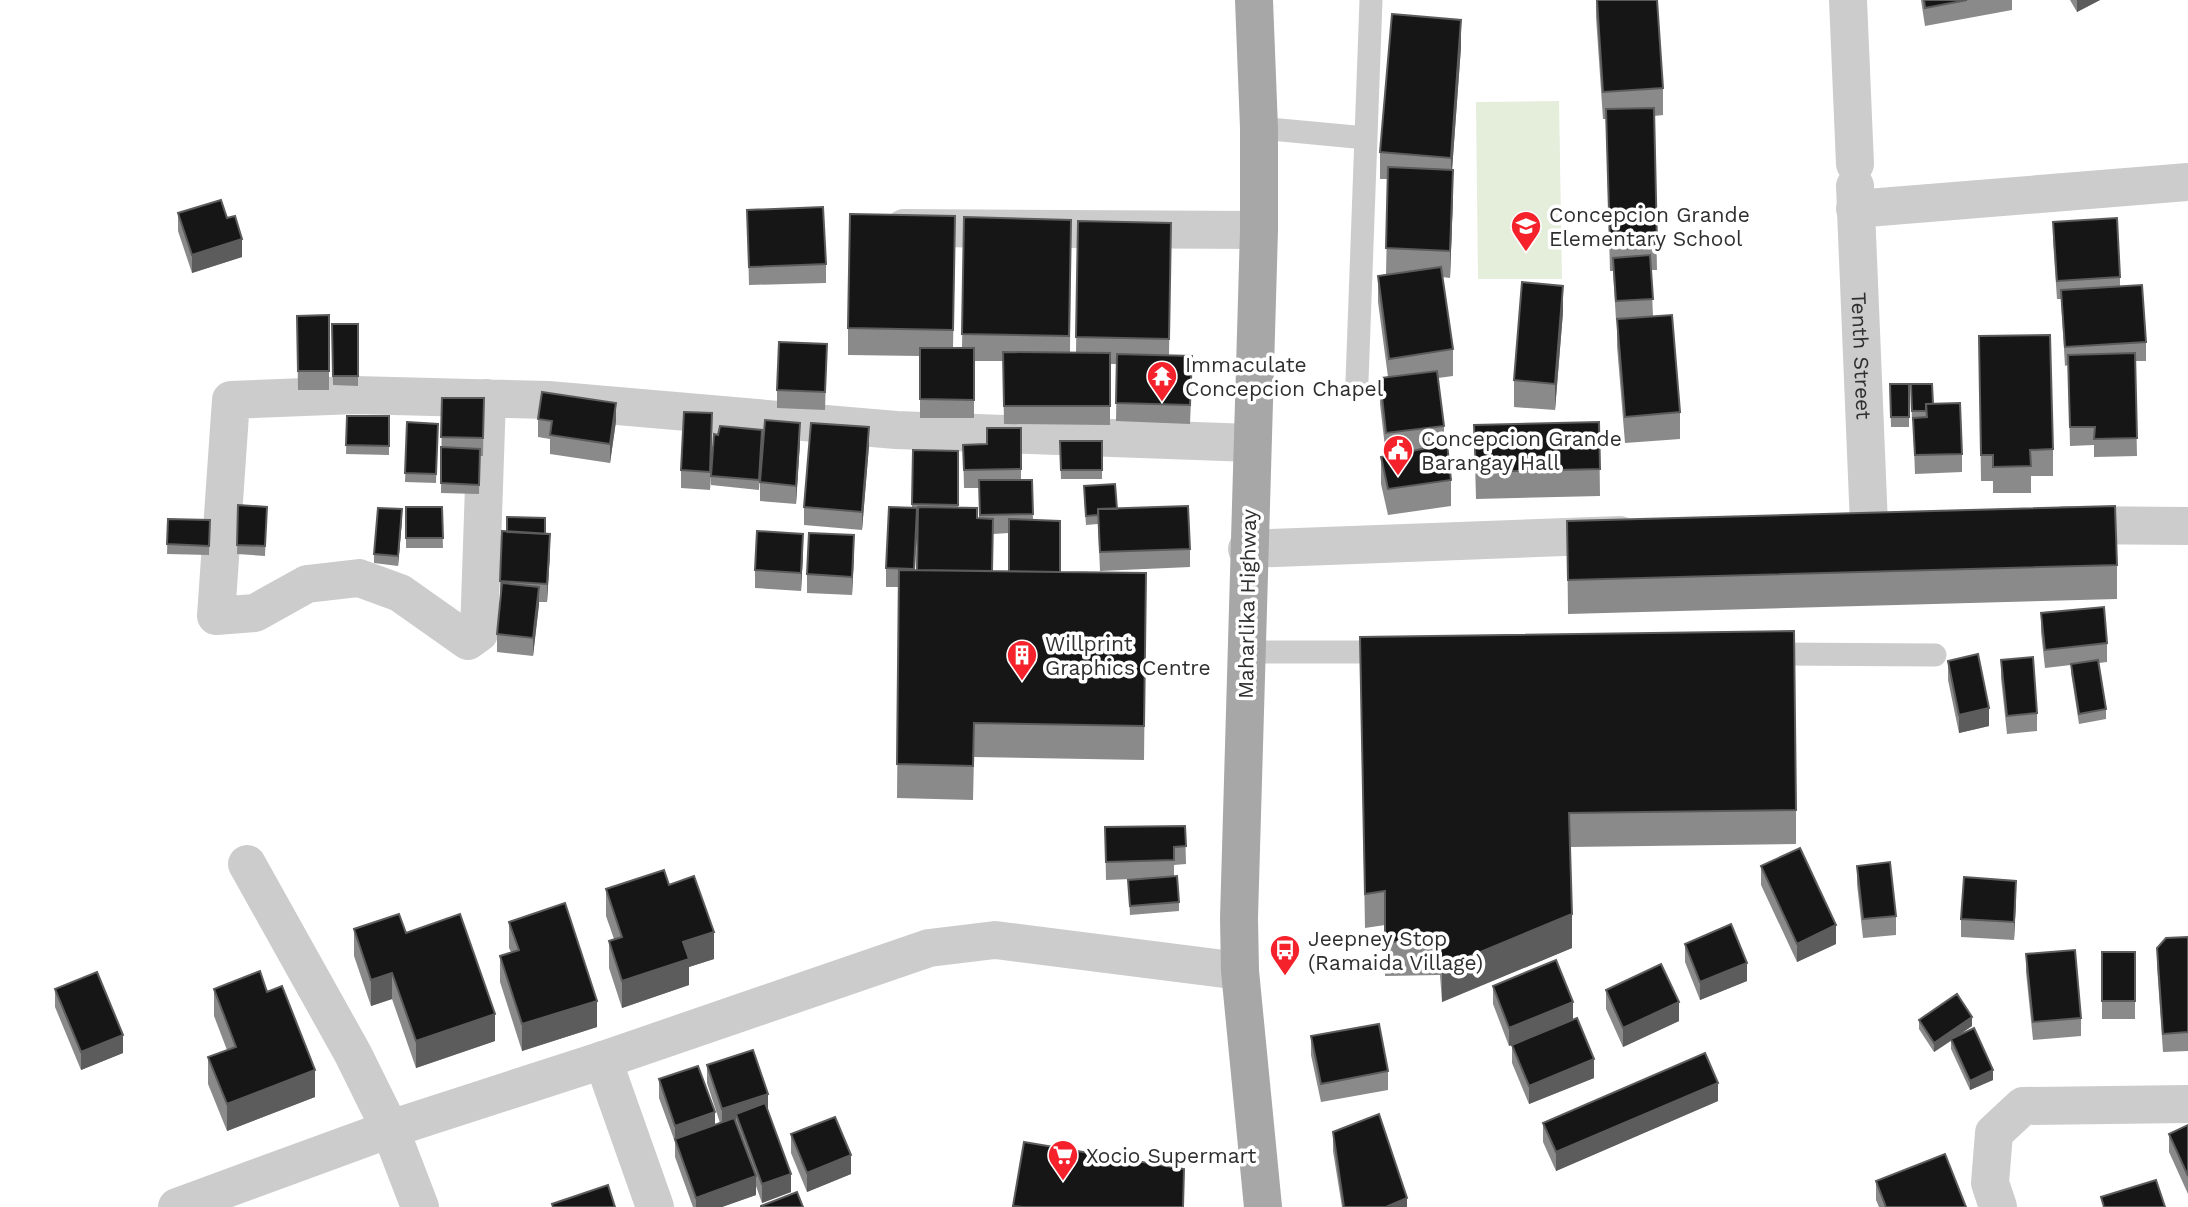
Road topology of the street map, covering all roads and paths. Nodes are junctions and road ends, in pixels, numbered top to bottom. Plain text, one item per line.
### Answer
1 (1254, 0) edge
2 (1371, 0) edge
3 (1849, 0) edge
4 (1259, 128) junction
5 (1366, 138) junction
6 (2188, 182) edge
7 (1855, 186) junction
8 (863, 228) edge
9 (1259, 230) junction
10 (1357, 381) dead end
11 (487, 398) junction
12 (1251, 443) junction
13 (1869, 525) junction
14 (1910, 525) edge
15 (2035, 525) edge
16 (2188, 526) edge
17 (1827, 527) edge
18 (1662, 533) edge
19 (1247, 549) junction
20 (1247, 652) junction
21 (1412, 652) edge
22 (1742, 654) edge
23 (1935, 655) dead end
24 (247, 864) dead end
25 (1240, 971) junction
26 (603, 1060) junction
27 (2188, 1104) edge
28 (390, 1129) junction
29 (177, 1207) edge
30 (420, 1207) edge
31 (655, 1207) edge
32 (1264, 1207) edge
33 (1998, 1207) edge

1 - 4 main road, Maharlika Highway
2 - 5 lane
3 - 7 street, Tenth Street
4 - 5 lane
4 - 9 main road, Maharlika Highway
5 - 10 lane
6 - 7 street
7 - 13 street, Tenth Street
8 - 9 street
9 - 12 main road, Maharlika Highway
11 - 11 street
11 - 12 street
12 - 19 main road, Maharlika Highway
13 - 14 street
13 - 17 street
15 - 16 street
18 - 19 street
19 - 20 main road, Maharlika Highway
20 - 21 lane
20 - 25 main road, Maharlika Highway
22 - 23 lane
24 - 28 street
25 - 26 street
25 - 32 main road, Maharlika Highway
26 - 28 street
26 - 31 street
27 - 33 street
28 - 29 street
28 - 30 street

